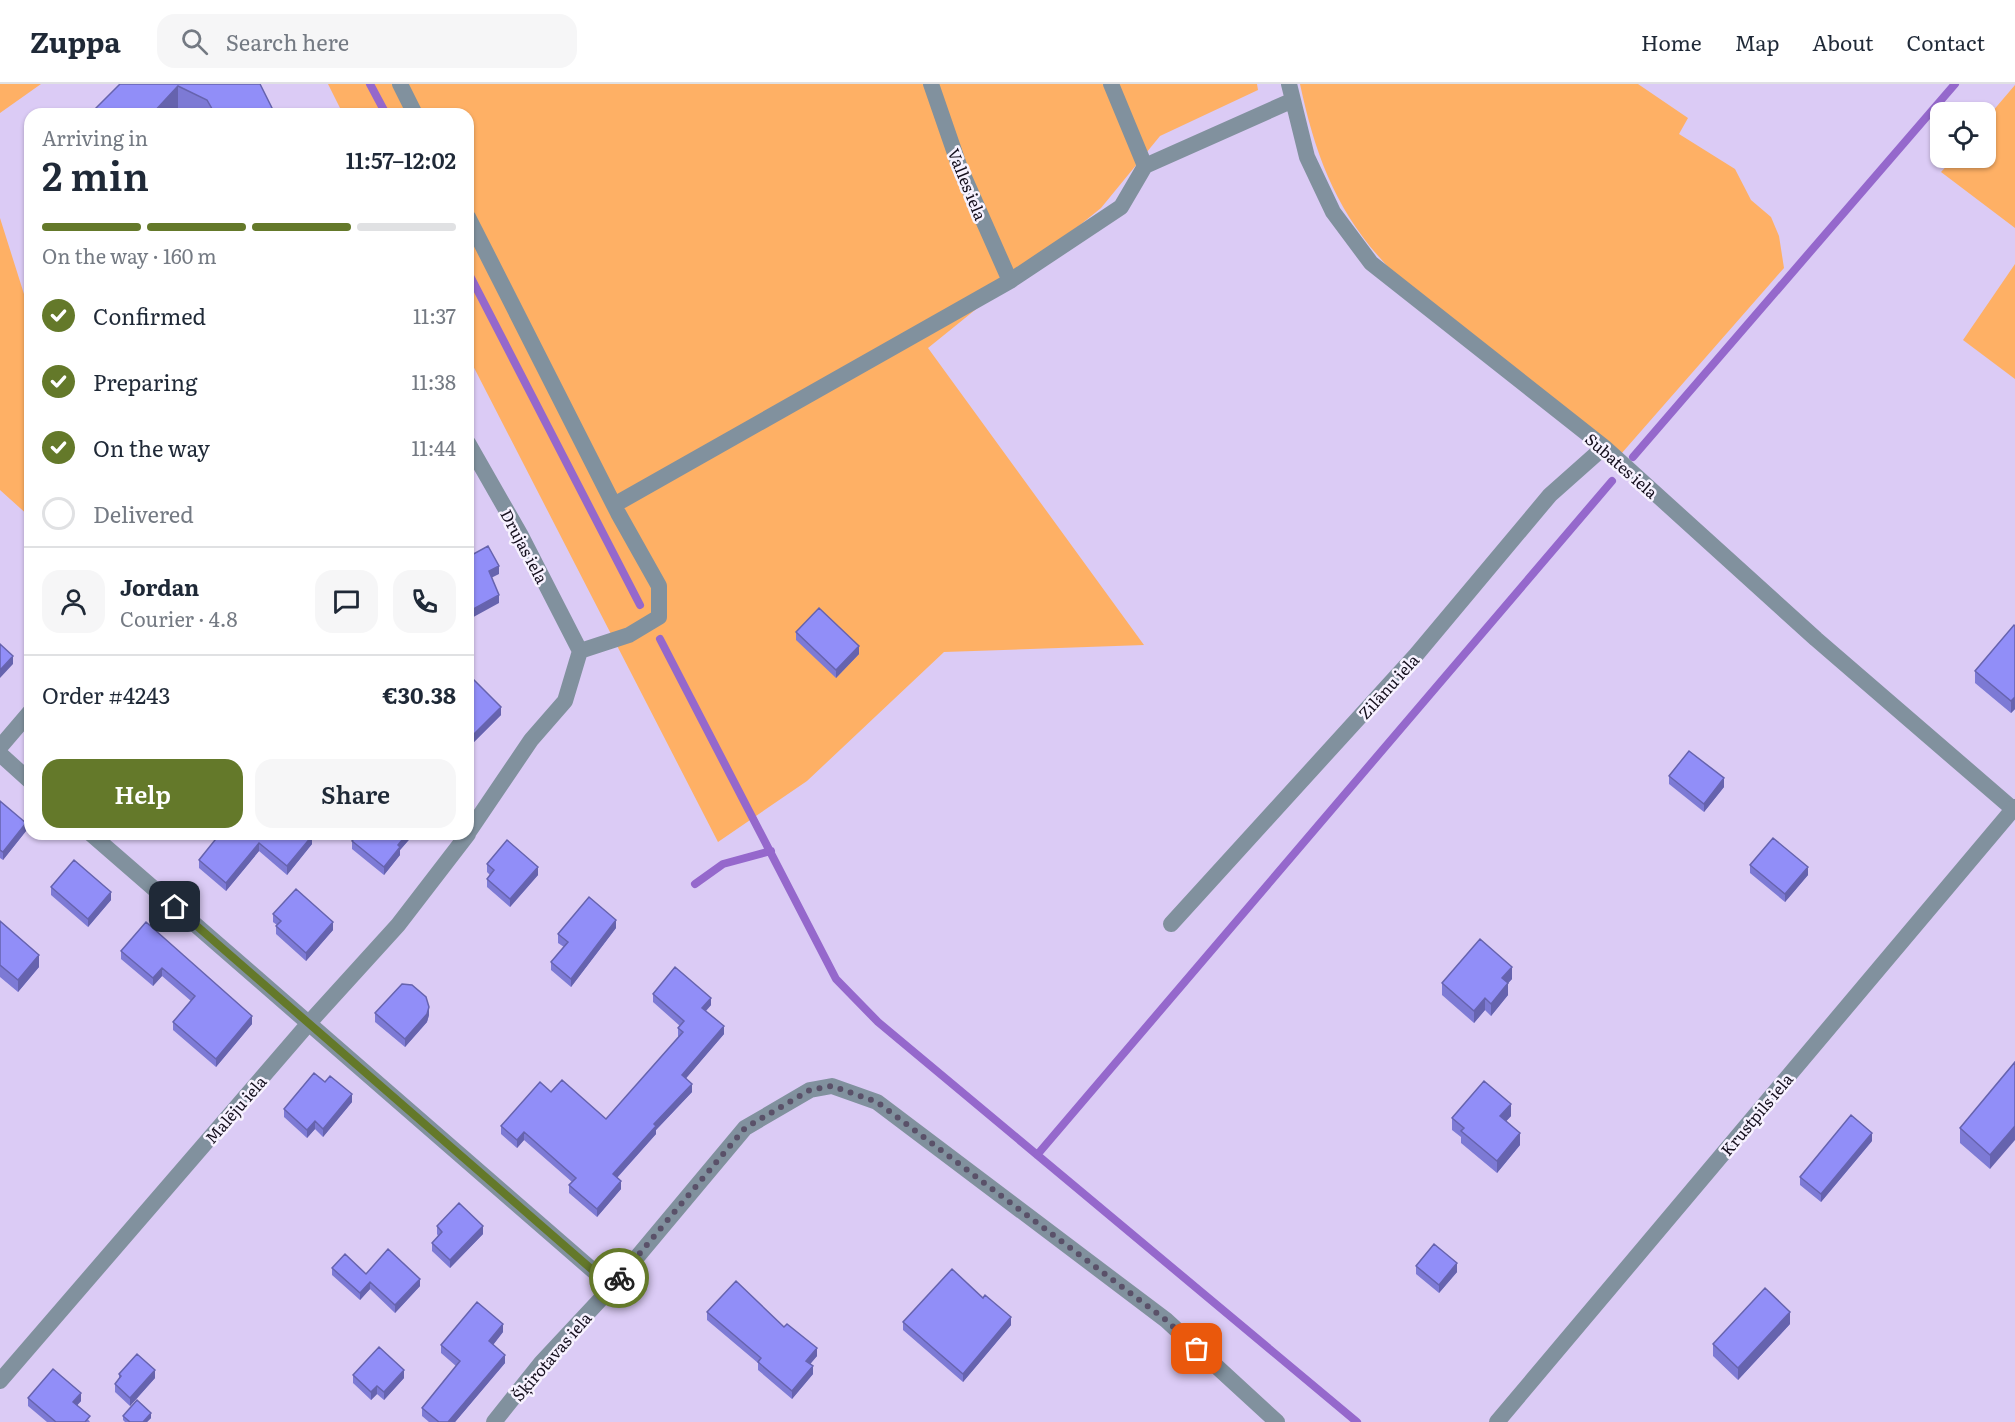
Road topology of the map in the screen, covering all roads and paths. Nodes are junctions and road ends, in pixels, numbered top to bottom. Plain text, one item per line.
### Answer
1 (400, 84) edge
2 (931, 84) edge
3 (1111, 84) edge
4 (1289, 84) edge
5 (1292, 101) junction
6 (412, 108) edge
7 (1145, 166) junction
8 (474, 230) edge
9 (1010, 281) junction
10 (1604, 447) junction
11 (474, 453) edge
12 (614, 505) junction
13 (580, 651) junction
14 (24, 719) edge
15 (0, 747) edge
16 (0, 754) edge
17 (24, 776) edge
18 (2014, 808) edge
19 (474, 825) edge
20 (98, 840) edge
21 (463, 840) edge
22 (1171, 924) dead end
23 (309, 1023) junction
24 (612, 1287) junction
25 (0, 1381) edge
26 (494, 1422) edge
27 (1277, 1422) edge
28 (1497, 1422) edge

1 - 6 street
2 - 9 street, Valles iela
3 - 7 street
4 - 5 street, Subates iela
5 - 7 street
5 - 10 street, Subates iela
7 - 9 street
8 - 12 street
9 - 12 street
10 - 18 street, Subates iela
10 - 22 street, Zilānu iela
11 - 13 street, Drujas iela
12 - 13 street
13 - 19 street, Malēju iela
14 - 15 street
16 - 17 street
18 - 28 street, Krustpils iela
20 - 23 street
21 - 23 street, Malēju iela
23 - 24 street
23 - 25 street, Malēju iela
24 - 26 street, Šķirotavas iela
24 - 27 street, Šķirotavas iela

